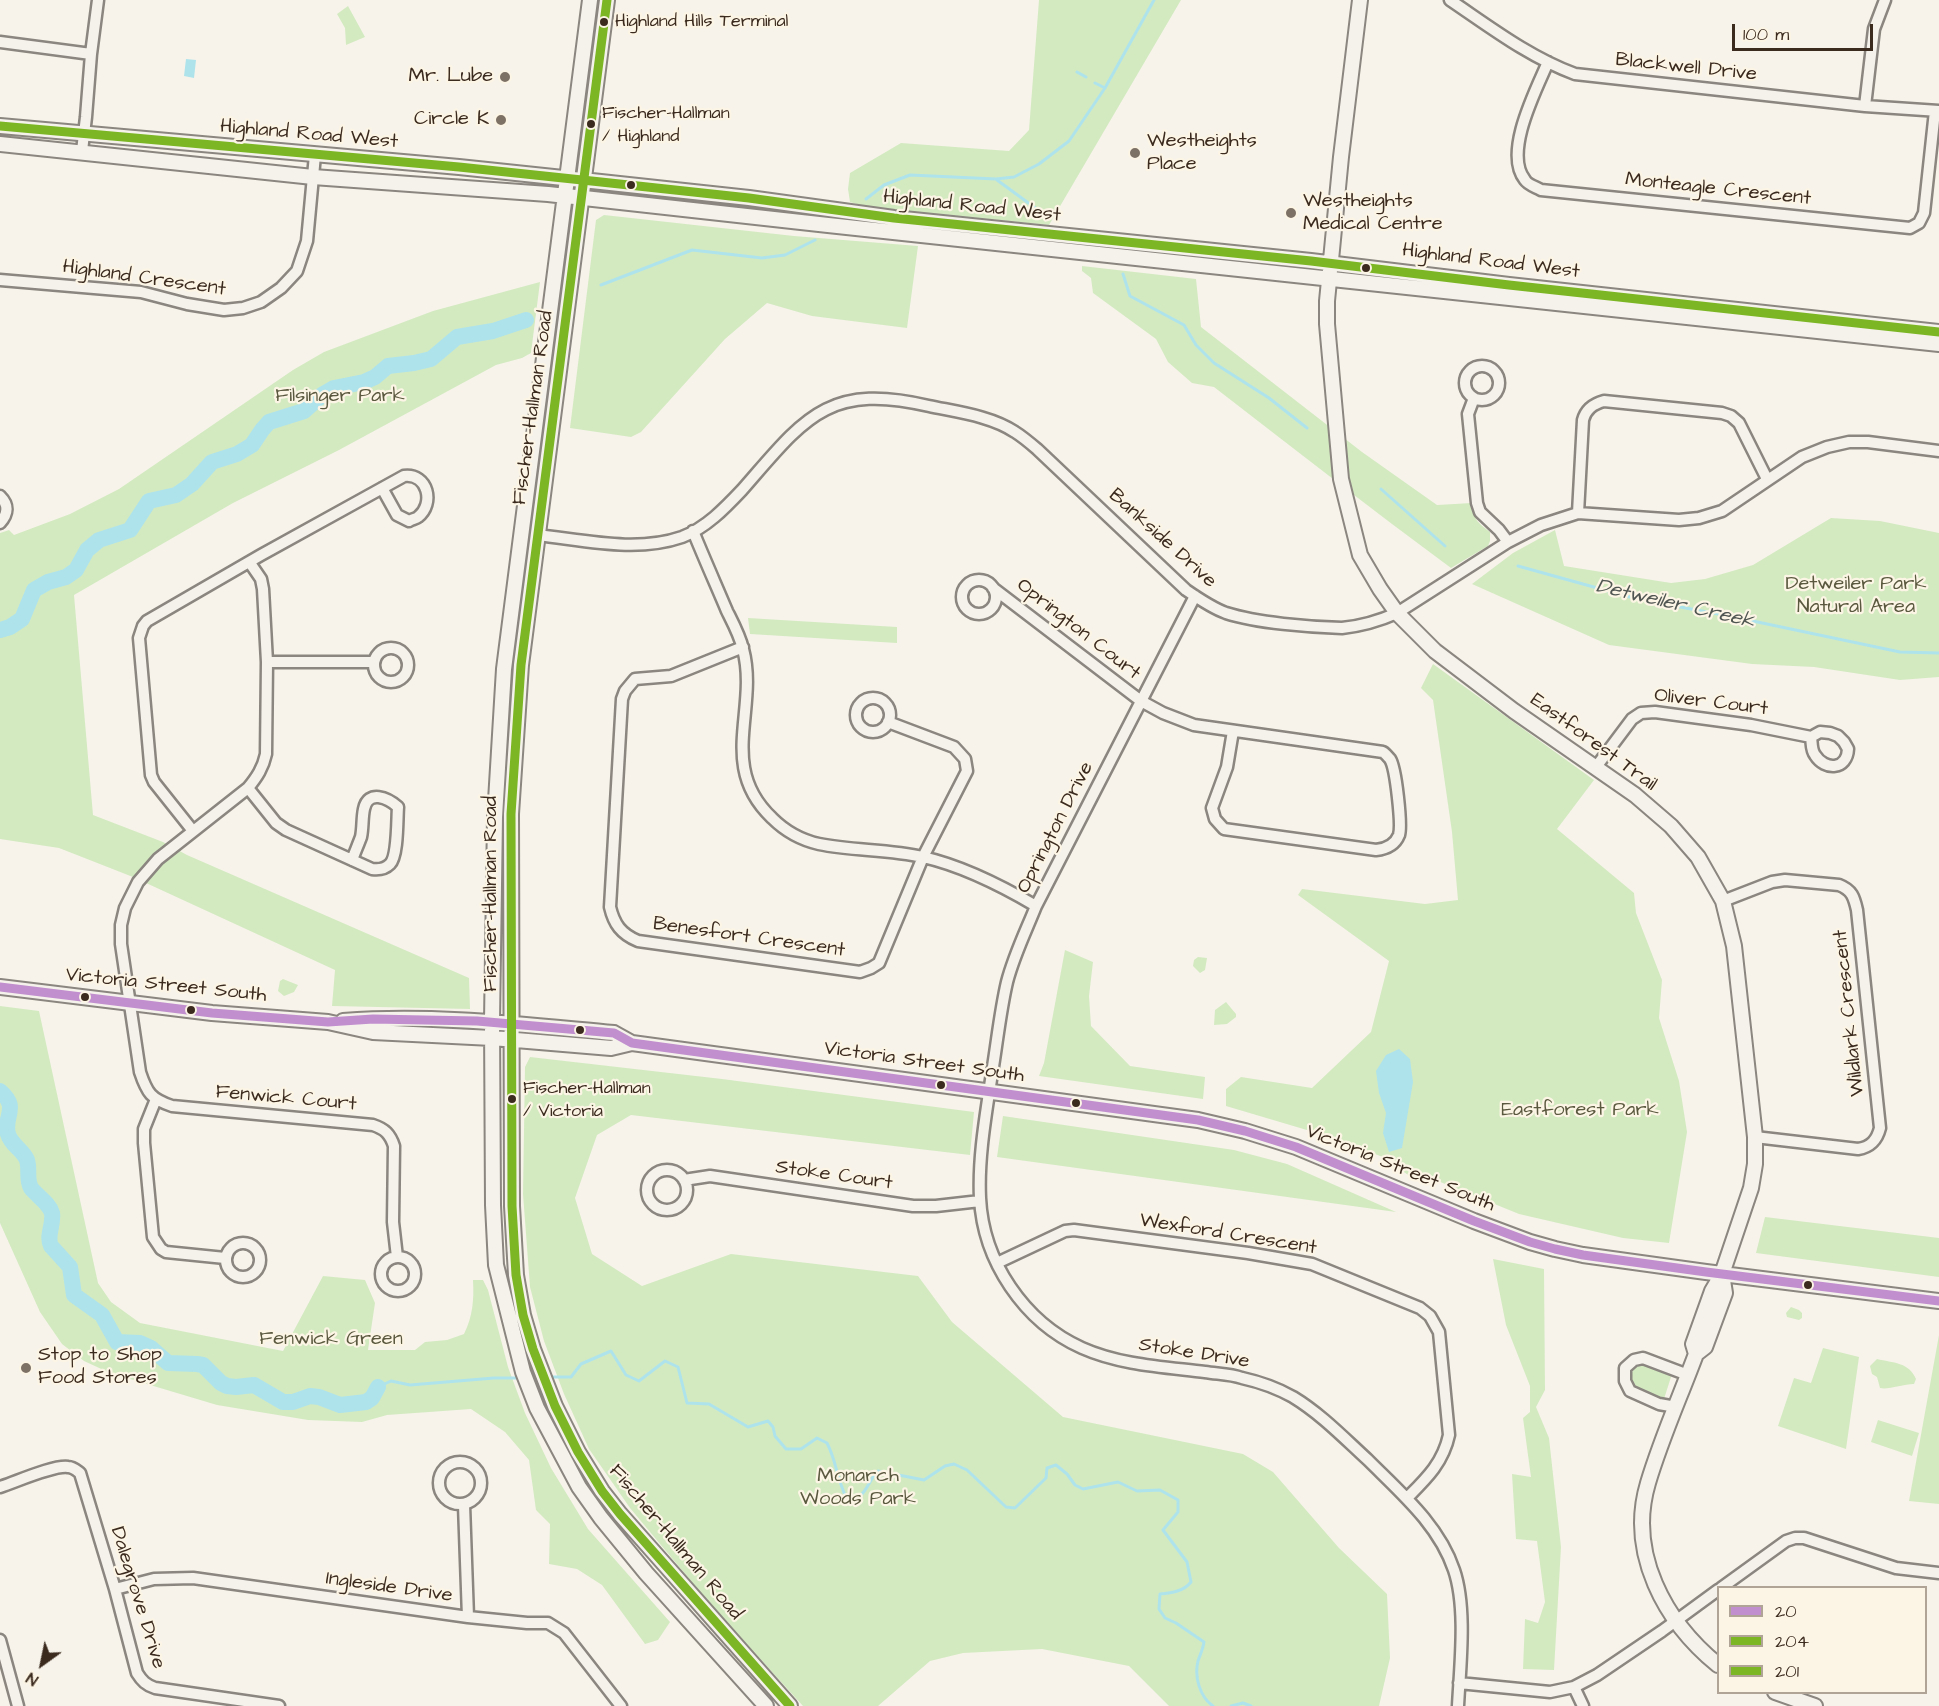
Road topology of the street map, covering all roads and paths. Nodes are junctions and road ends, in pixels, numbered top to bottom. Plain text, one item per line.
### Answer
1 (98, 0) edge
2 (591, 0) edge
3 (607, 0) edge
4 (1360, 0) edge
5 (1450, 0) edge
6 (1885, 0) edge
7 (0, 42) edge
8 (90, 54) junction
9 (1548, 63) junction
10 (1865, 106) junction
11 (1937, 111) edge
12 (0, 126) edge
13 (84, 135) junction
14 (0, 144) edge
15 (82, 152) junction
16 (315, 156) junction
17 (313, 177) junction
18 (567, 178) junction
19 (584, 180) junction
20 (565, 195) junction
21 (582, 198) junction
22 (1330, 263) junction
23 (1328, 279) junction
24 (0, 280) edge
25 (1939, 332) edge
26 (1939, 344) edge
27 (1474, 398) dead end
28 (1939, 451) edge
29 (1767, 479) junction
30 (382, 488) junction
31 (0, 496) edge
32 (1578, 513) junction
33 (0, 523) edge
34 (693, 531) junction
35 (537, 535) junction
36 (1508, 542) junction
37 (250, 563) junction
38 (993, 588) dead end
39 (1194, 596) junction
40 (1396, 612) junction
41 (743, 648) junction
42 (267, 662) junction
43 (374, 662) dead end
44 (1141, 701) junction
45 (888, 723) dead end
46 (1233, 731) junction
47 (1811, 737) dead end
48 (1596, 767) junction
49 (248, 788) junction
50 (193, 831) junction
51 (923, 857) junction
52 (352, 860) junction
53 (1723, 901) junction
54 (1036, 906) junction
55 (0, 987) edge
56 (129, 1003) junction
57 (492, 1021) junction
58 (328, 1022) junction
59 (511, 1024) junction
60 (492, 1038) junction
61 (511, 1039) junction
62 (632, 1043) junction
63 (989, 1091) junction
64 (156, 1100) junction
65 (1755, 1137) junction
66 (684, 1180) dead end
67 (980, 1201) junction
68 (397, 1257) dead end
69 (225, 1258) dead end
70 (997, 1263) junction
71 (1722, 1274) junction
72 (1939, 1300) edge
73 (1688, 1375) junction
74 (1676, 1407) junction
75 (0, 1487) edge
76 (1407, 1498) junction
77 (465, 1504) junction
78 (1939, 1573) edge
79 (1723, 1586) edge
80 (115, 1589) junction
81 (1717, 1590) edge
82 (468, 1617) junction
83 (1676, 1622) junction
84 (0, 1640) edge
85 (1717, 1663) edge
86 (1459, 1683) junction
87 (1574, 1687) junction
88 (1781, 1694) edge
89 (18, 1706) edge
90 (279, 1706) edge
91 (621, 1706) edge
92 (766, 1706) edge
93 (790, 1706) edge
94 (1458, 1706) edge
95 (1583, 1706) edge
96 (1815, 1706) edge

1 - 8 street
2 - 18 main road, Fischer-Hallman Road
3 - 19 main road, Fischer-Hallman Road
4 - 22 main road, Eastforest Trail
5 - 9 street, Blackwell Drive
6 - 10 street
7 - 8 street
8 - 13 street
9 - 10 street, Blackwell Drive
9 - 11 street, Monteagle Crescent
10 - 11 street, Blackwell Drive
12 - 13 main road, Highland Road West
13 - 15 street
13 - 16 main road, Highland Road West
14 - 15 main road, Highland Road West
15 - 17 main road, Highland Road West
16 - 17 street, Highland Crescent
16 - 18 main road, Highland Road West
17 - 20 main road, Highland Road West
17 - 24 street, Highland Crescent
18 - 19 main road, Highland Road West
18 - 20 main road, Fischer-Hallman Road
19 - 21 main road, Fischer-Hallman Road
19 - 22 main road, Highland Road West
20 - 21 main road, Highland Road West
20 - 57 main road, Fischer-Hallman Road
21 - 23 main road, Highland Road West
21 - 35 main road, Fischer-Hallman Road
22 - 23 main road, Eastforest Trail
22 - 25 main road, Highland Road West
23 - 26 main road, Highland Road West
23 - 40 main road, Eastforest Trail
27 - 36 street
28 - 29 street, Bankside Drive
29 - 32 street, Bankside Drive
29 - 32 street
30 - 30 street
30 - 37 street
31 - 33 street
32 - 36 street, Bankside Drive
34 - 35 street, Bankside Drive
34 - 39 street, Bankside Drive
34 - 41 street
35 - 59 main road, Fischer-Hallman Road
36 - 40 street, Bankside Drive
37 - 42 street
37 - 50 street
38 - 44 street, Oprington Court
39 - 40 street, Bankside Drive
39 - 44 street, Oprington Drive
40 - 48 main road, Eastforest Trail
41 - 51 street
41 - 51 street, Benesfort Crescent
42 - 43 street
42 - 49 street
44 - 46 street, Oprington Court
44 - 54 street, Oprington Drive
45 - 51 street, Benesfort Crescent
46 - 46 street, Oprington Court
47 - 48 street, Oliver Court
48 - 53 main road, Eastforest Trail
49 - 50 street
49 - 52 street
50 - 56 street
51 - 54 street
52 - 52 street
53 - 65 main road, Eastforest Trail
53 - 65 street, Wildlark Crescent
54 - 63 street, Oprington Drive
55 - 56 main road, Victoria Street South
56 - 58 main road, Victoria Street South
56 - 64 street
57 - 58 main road, Victoria Street South
57 - 59 main road, Victoria Street South
57 - 60 main road, Fischer-Hallman Road
58 - 60 main road, Victoria Street South
59 - 61 main road, Fischer-Hallman Road
59 - 62 main road, Victoria Street South
60 - 61 main road, Victoria Street South
60 - 92 main road, Fischer-Hallman Road
61 - 62 main road, Victoria Street South
61 - 93 main road, Fischer-Hallman Road
62 - 63 main road, Victoria Street South
63 - 67 street, Stoke Drive
63 - 71 main road, Victoria Street South
64 - 68 street, Fenwick Court
64 - 69 street
65 - 71 main road, Eastforest Trail
66 - 67 street, Stoke Court
67 - 70 street, Stoke Drive
70 - 76 street, Stoke Drive
70 - 76 street, Wexford Crescent
71 - 72 main road, Victoria Street South
71 - 73 main road, Eastforest Trail
73 - 74 main road, Eastforest Trail
73 - 74 street
74 - 83 main road, Eastforest Trail
75 - 80 street, Dalegrove Drive
76 - 86 street, Stoke Drive
77 - 77 street
77 - 82 street
78 - 79 street
80 - 82 street, Ingleside Drive
80 - 90 street, Dalegrove Drive
81 - 83 street
82 - 91 street, Ingleside Drive
83 - 85 main road, Eastforest Trail
83 - 87 street
84 - 89 street
86 - 87 street
86 - 94 street, Stoke Drive
87 - 95 street
88 - 96 main road

